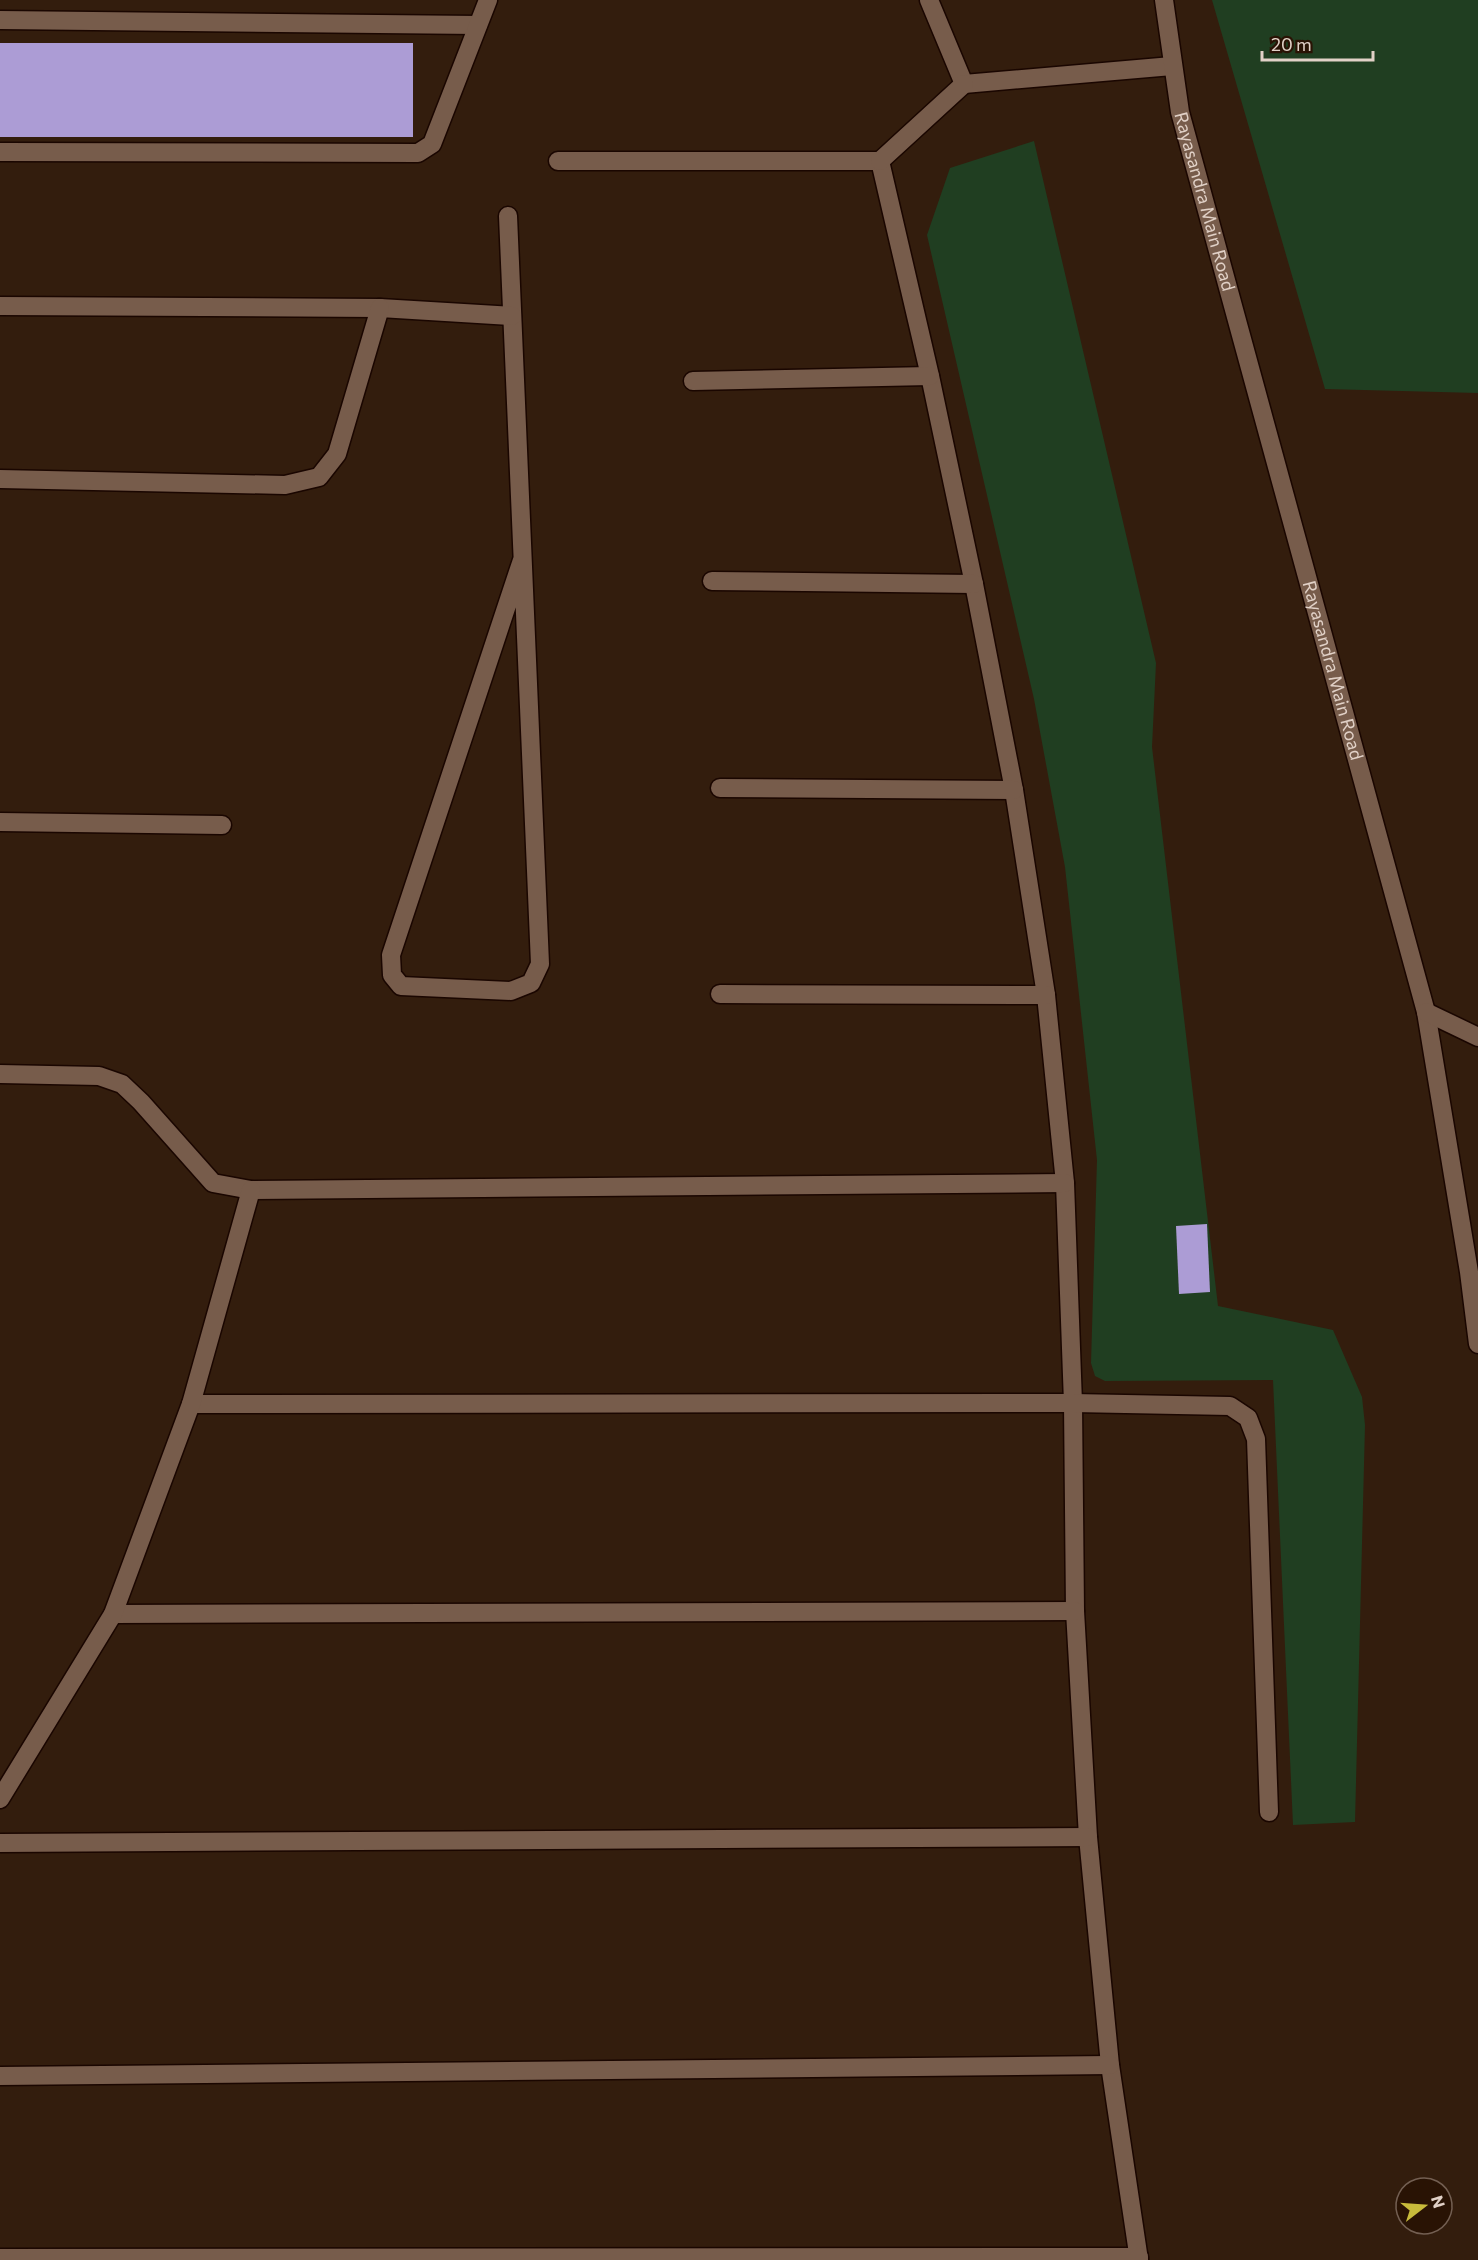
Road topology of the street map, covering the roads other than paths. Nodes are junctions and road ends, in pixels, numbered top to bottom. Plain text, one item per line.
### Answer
1 (488, 0) edge
2 (929, 0) edge
3 (1164, 0) edge
4 (0, 20) edge
5 (478, 25) junction
6 (1172, 66) junction
7 (964, 84) junction
8 (0, 152) edge
9 (558, 160) dead end
10 (880, 161) junction
11 (508, 216) dead end
12 (0, 306) edge
13 (380, 308) junction
14 (512, 315) junction
15 (930, 376) junction
16 (693, 381) dead end
17 (0, 479) edge
18 (522, 560) junction
19 (712, 580) dead end
20 (974, 584) junction
21 (720, 788) dead end
22 (1014, 790) junction
23 (0, 822) edge
24 (222, 825) dead end
25 (720, 994) dead end
26 (1046, 995) junction
27 (1426, 1012) junction
28 (1478, 1037) edge
29 (0, 1074) edge
30 (1065, 1183) junction
31 (251, 1190) junction
32 (1473, 1272) edge
33 (1478, 1344) edge
34 (1072, 1403) junction
35 (191, 1404) junction
36 (1075, 1611) junction
37 (113, 1614) junction
38 (0, 1799) edge
39 (1269, 1812) dead end
40 (1088, 1837) junction
41 (0, 1843) edge
42 (1110, 2065) junction
43 (0, 2076) edge
44 (0, 2258) edge
45 (1139, 2259) edge

1 - 5 street
2 - 7 street
3 - 6 street, Rayasandra Main Road
4 - 5 street
5 - 8 street
6 - 7 street
6 - 27 street, Rayasandra Main Road
7 - 10 street
9 - 10 street
10 - 15 street
11 - 14 street
12 - 13 street
13 - 14 street
13 - 17 street
14 - 18 street
15 - 16 street
15 - 20 street
18 - 18 street
19 - 20 street
20 - 22 street
21 - 22 street
22 - 26 street
23 - 24 street
25 - 26 street
26 - 30 street
27 - 28 street
27 - 32 street, Rayasandra Main Road
29 - 31 street
30 - 31 street
30 - 34 street
31 - 35 street
32 - 33 street, Rayasandra Main Road
34 - 35 street
34 - 36 street
34 - 39 street
35 - 37 street
36 - 37 street
36 - 40 street
37 - 38 street
40 - 41 street
40 - 42 street
42 - 43 street
42 - 45 street
44 - 45 street

